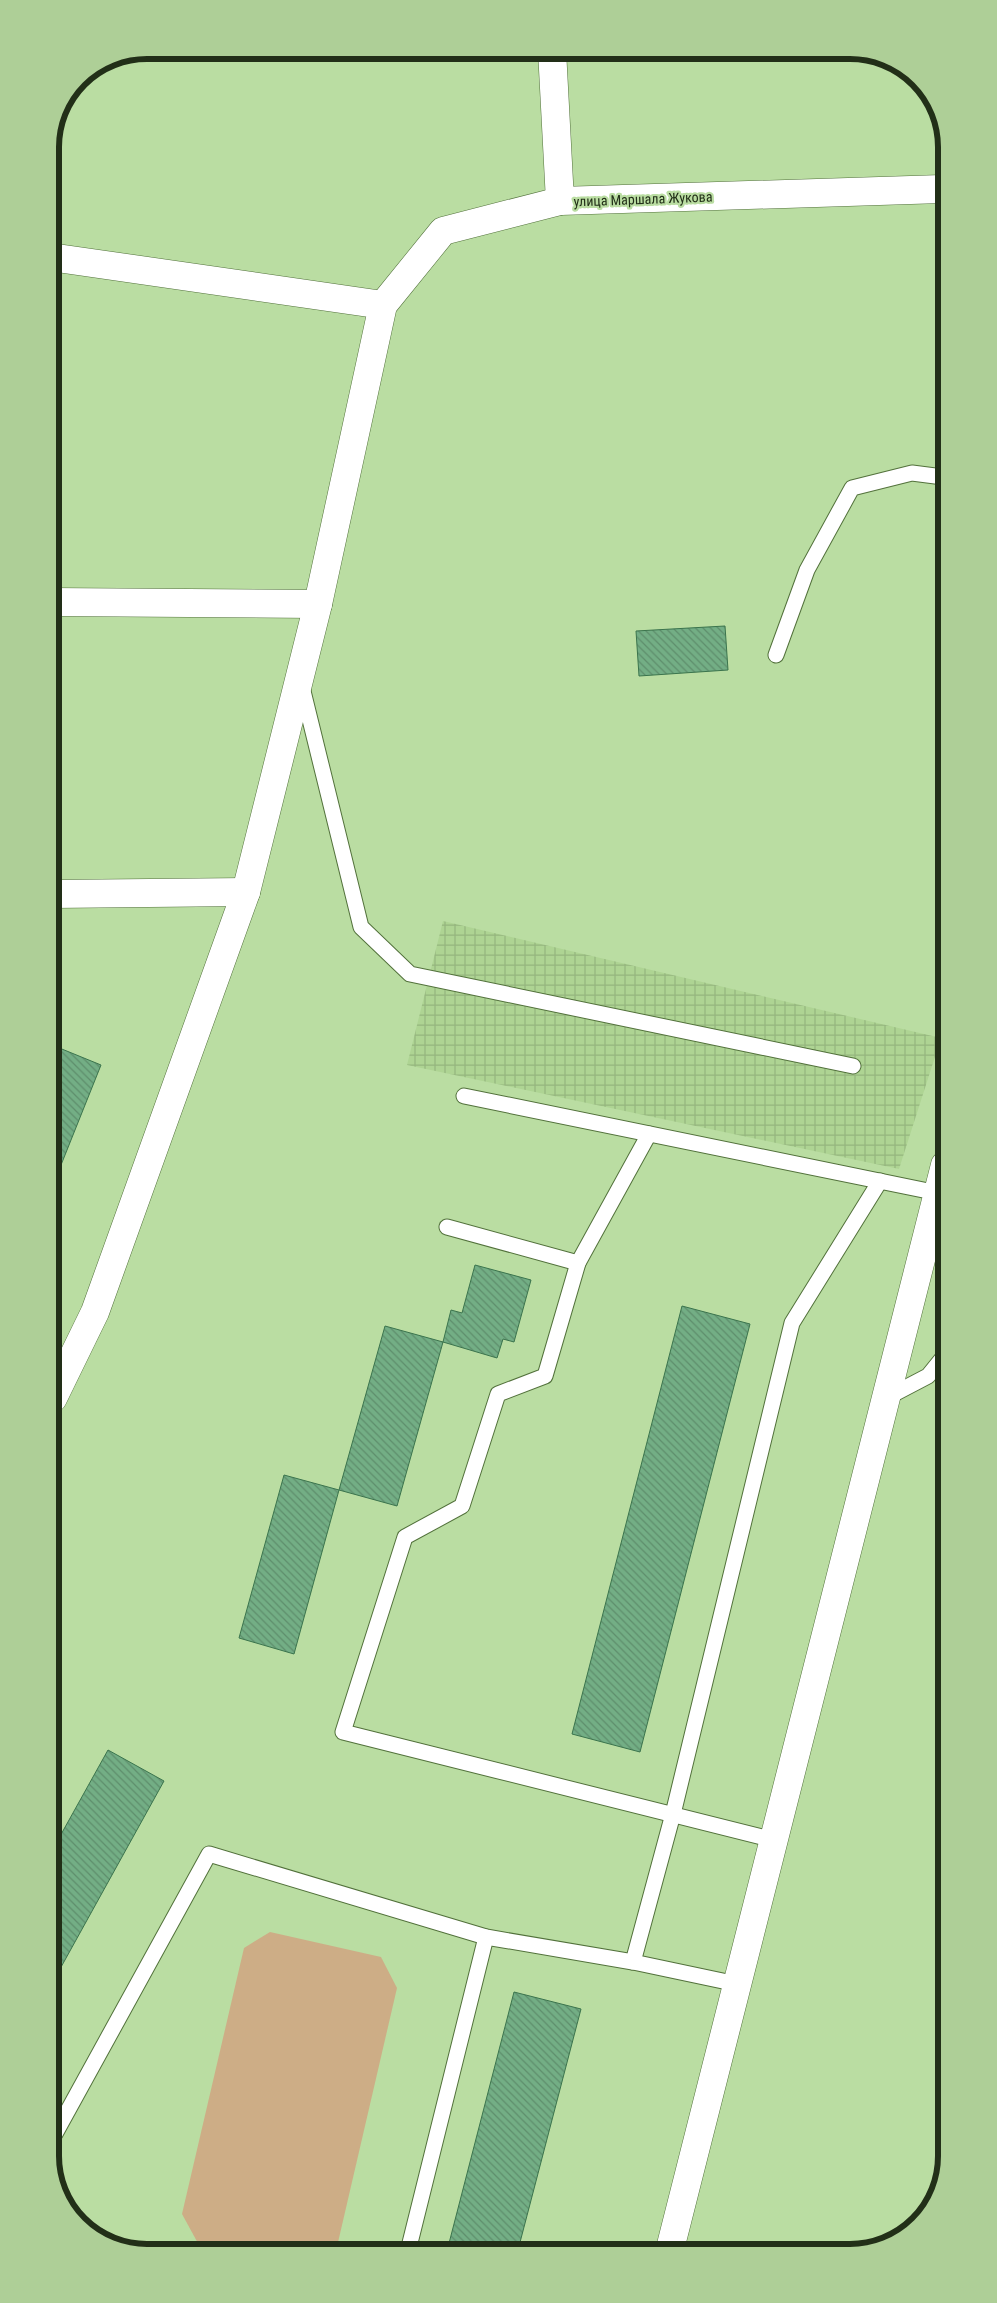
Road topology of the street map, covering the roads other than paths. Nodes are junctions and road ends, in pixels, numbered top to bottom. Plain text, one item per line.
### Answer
1 (552, 59) edge
2 (938, 190) edge
3 (560, 201) junction
4 (59, 258) edge
5 (384, 305) junction
6 (938, 476) edge
7 (59, 602) edge
8 (318, 604) junction
9 (776, 655) dead end
10 (300, 676) junction
11 (246, 892) junction
12 (59, 894) edge
13 (853, 1066) dead end
14 (464, 1096) dead end
15 (650, 1134) junction
16 (880, 1181) junction
17 (938, 1193) joint
18 (448, 1227) dead end
19 (578, 1263) junction
20 (938, 1364) edge
21 (59, 1386) edge
22 (886, 1398) junction
23 (673, 1814) junction
24 (774, 1840) junction
25 (486, 1937) junction
26 (633, 1962) junction
27 (737, 1984) junction
28 (59, 2127) edge
29 (410, 2244) edge
30 (671, 2244) edge

1 - 3 street
2 - 3 street, улица Маршала Жукова
3 - 5 street, улица Маршала Жукова
4 - 5 street
5 - 8 street
6 - 9 lane
7 - 8 street
8 - 10 street
10 - 11 street
10 - 13 lane
11 - 12 street
11 - 21 street
14 - 15 lane
15 - 16 lane
15 - 19 lane
16 - 17 lane
16 - 23 lane
17 - 22 street
18 - 19 lane
19 - 23 lane
20 - 22 lane
22 - 24 street
23 - 24 lane
23 - 26 lane
24 - 27 street
25 - 26 lane
25 - 28 lane
25 - 29 lane
26 - 27 lane
27 - 30 street

